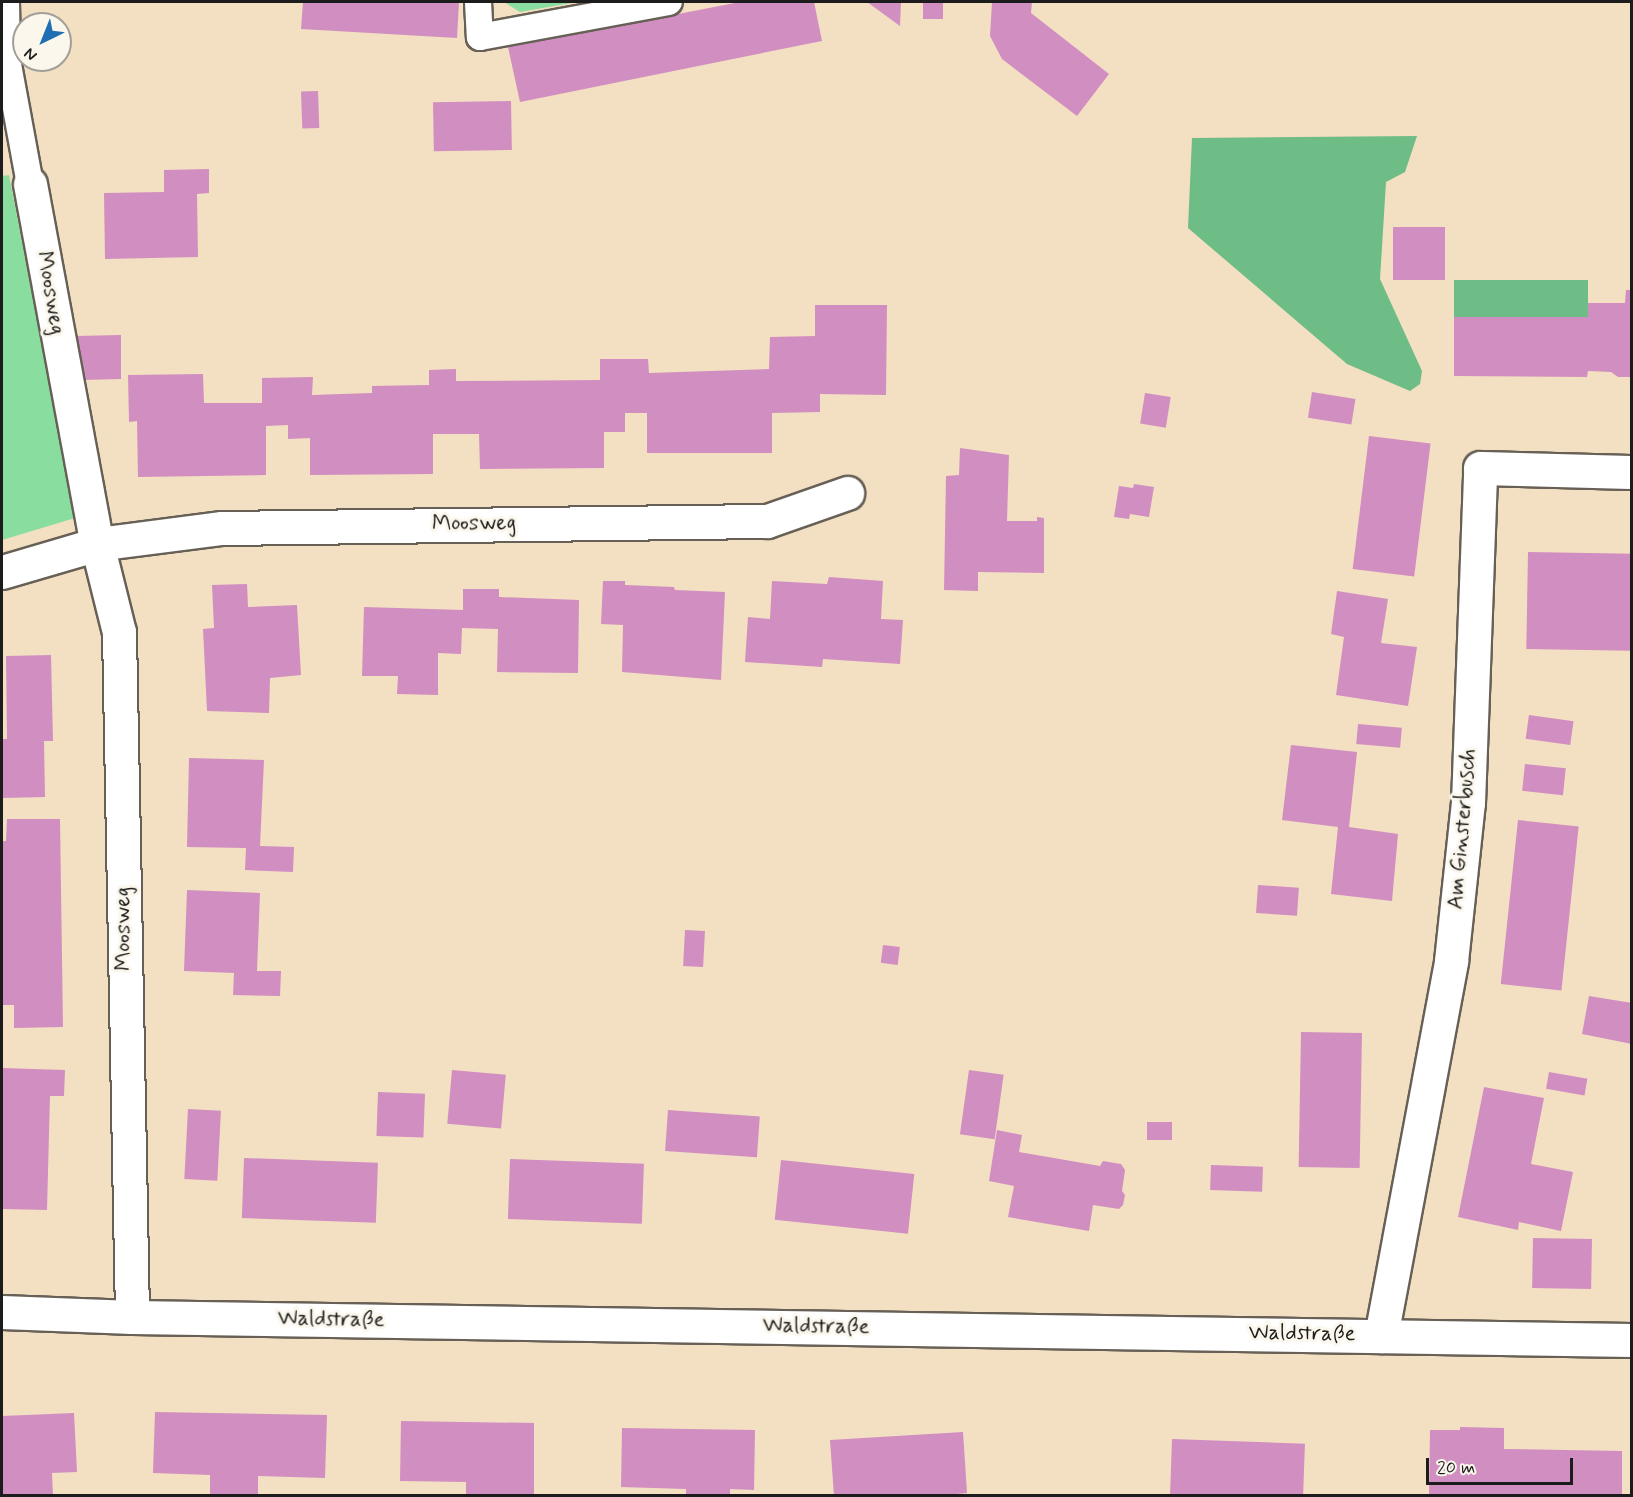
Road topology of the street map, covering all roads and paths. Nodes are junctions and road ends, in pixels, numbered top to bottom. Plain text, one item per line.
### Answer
1 (6, 2) edge
2 (478, 2) edge
3 (669, 2) edge
4 (30, 184) joint
5 (1632, 472) edge
6 (847, 492) dead end
7 (97, 544) junction
8 (2, 572) edge
9 (2, 1312) edge
10 (132, 1317) junction
11 (1381, 1335) junction
12 (1632, 1340) edge

1 - 4 lane
2 - 3 lane
4 - 7 street, Moosweg
5 - 11 street, Am Ginsterbusch
6 - 7 street, Moosweg
7 - 8 street, Moosweg
7 - 10 street, Moosweg
9 - 10 street, Waldstraße
10 - 11 street, Waldstraße
11 - 12 street, Waldstraße

